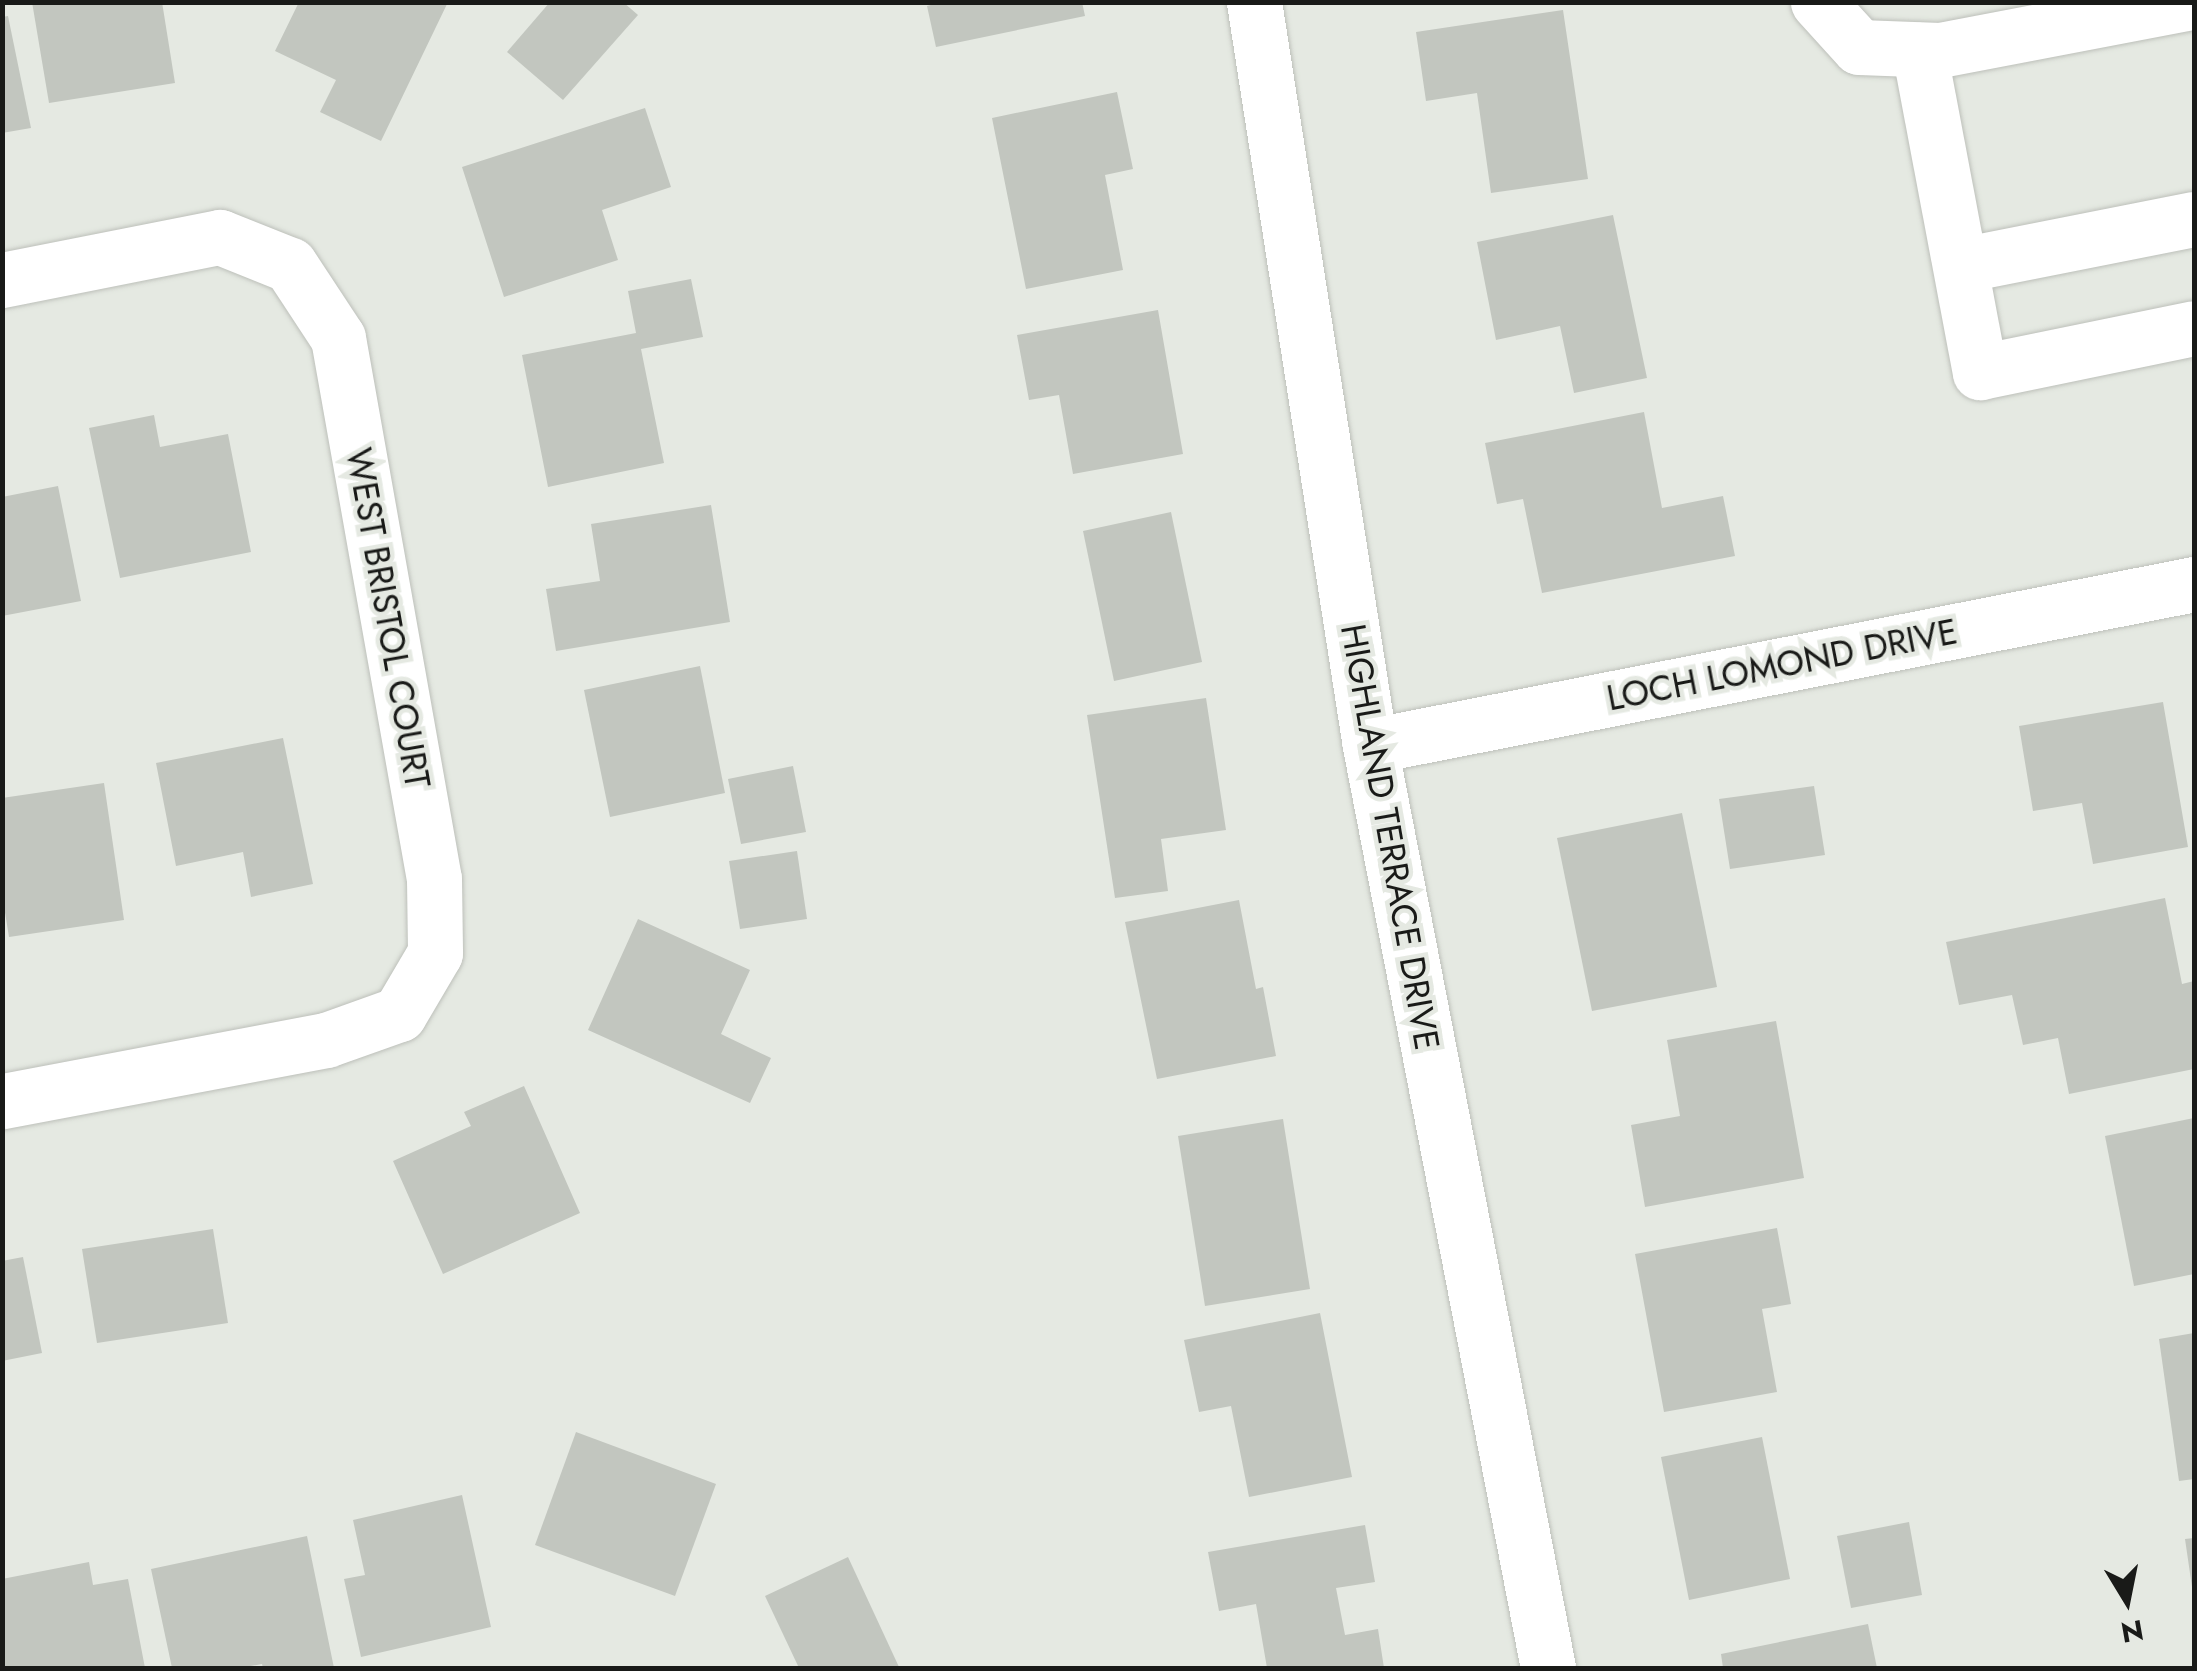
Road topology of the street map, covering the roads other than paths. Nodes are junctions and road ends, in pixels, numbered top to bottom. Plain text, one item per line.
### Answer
1 (1254, 2) edge
2 (1818, 2) edge
3 (2190, 2) edge
4 (1919, 50) junction
5 (2194, 220) edge
6 (1961, 265) junction
7 (2, 280) edge
8 (2194, 328) edge
9 (2194, 584) edge
10 (1370, 746) junction
11 (2, 1101) edge
12 (1548, 1668) edge

1 - 10 street, HIGHLAND TERRACE DRIVE
2 - 4 street
3 - 4 street
4 - 6 street
5 - 6 street
6 - 8 street
7 - 11 street, WEST BRISTOL COURT
9 - 10 street, LOCH LOMOND DRIVE
10 - 12 street, HIGHLAND TERRACE DRIVE

